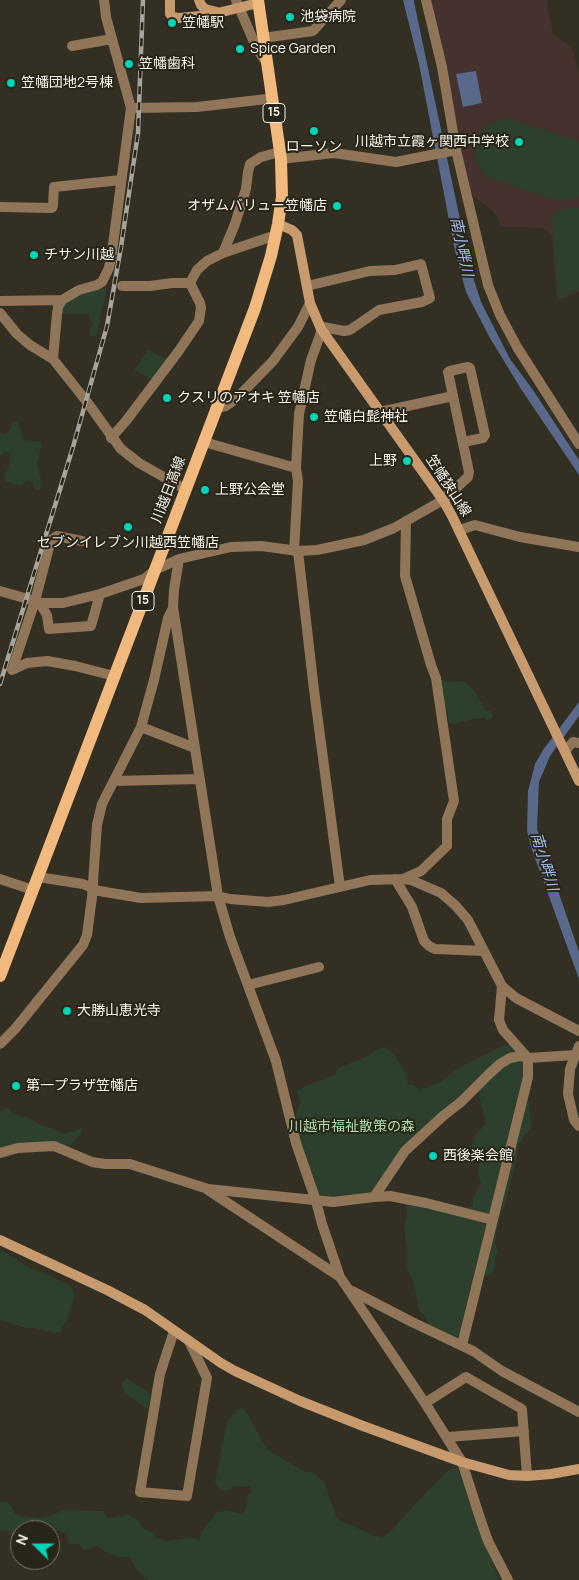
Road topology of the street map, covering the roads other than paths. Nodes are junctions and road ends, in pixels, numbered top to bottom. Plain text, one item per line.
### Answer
1 (104, 0) edge
2 (170, 0) edge
3 (199, 0) edge
4 (341, 0) edge
5 (426, 0) edge
6 (258, 2) edge
7 (238, 4) edge
8 (221, 12) junction
9 (263, 38) junction
10 (112, 39) junction
11 (72, 46) dead end
12 (266, 62) junction
13 (271, 97) junction
14 (131, 108) junction
15 (455, 150) junction
16 (281, 155) junction
17 (121, 180) junction
18 (0, 207) edge
19 (277, 229) junction
20 (223, 253) junction
21 (190, 283) junction
22 (122, 286) dead end
23 (307, 286) junction
24 (62, 300) junction
25 (0, 301) edge
26 (310, 303) junction
27 (0, 313) edge
28 (321, 329) junction
29 (53, 359) junction
30 (453, 396) junction
31 (216, 409) junction
32 (380, 412) junction
33 (111, 438) junction
34 (204, 442) junction
35 (463, 442) junction
36 (579, 444) edge
37 (296, 468) junction
38 (185, 489) junction
39 (443, 500) junction
40 (406, 522) junction
41 (460, 530) junction
42 (82, 541) dead end
43 (579, 547) edge
44 (296, 551) junction
45 (179, 559) junction
46 (155, 570) junction
47 (0, 590) edge
48 (100, 594) junction
49 (37, 602) junction
50 (173, 607) junction
51 (114, 676) junction
52 (141, 727) junction
53 (579, 743) edge
54 (196, 748) junction
55 (564, 750) junction
56 (200, 779) junction
57 (114, 781) junction
58 (579, 781) edge
59 (38, 877) junction
60 (0, 879) edge
61 (399, 879) junction
62 (92, 887) junction
63 (340, 887) junction
64 (33, 890) junction
65 (218, 896) junction
66 (484, 951) junction
67 (319, 967) dead end
68 (0, 976) edge
69 (248, 985) junction
70 (502, 986) junction
71 (579, 1031) edge
72 (0, 1044) edge
73 (577, 1051) edge
74 (528, 1058) junction
75 (579, 1126) edge
76 (0, 1153) edge
77 (202, 1187) junction
78 (374, 1197) junction
79 (316, 1200) junction
80 (493, 1220) junction
81 (0, 1240) edge
82 (340, 1276) junction
83 (351, 1291) junction
84 (174, 1331) junction
85 (189, 1341) junction
86 (462, 1345) junction
87 (425, 1403) junction
88 (579, 1412) edge
89 (524, 1431) junction
90 (448, 1437) junction
91 (462, 1462) junction
92 (579, 1469) edge
93 (527, 1476) junction
94 (508, 1580) edge

1 - 10 street
2 - 8 street
3 - 8 street
4 - 9 street
5 - 15 street
6 - 7 street
6 - 9 main road, 川越日高線 / 15
7 - 8 street
7 - 12 street
9 - 12 main road, 川越日高線 / 15
10 - 11 street
10 - 14 street
12 - 13 main road, 川越日高線 / 15
13 - 14 street
13 - 16 main road, 川越日高線 / 15
14 - 17 street
15 - 16 street
15 - 36 street
16 - 19 main road, 川越日高線 / 15
16 - 20 street
17 - 18 street
17 - 24 street
19 - 20 street
19 - 23 street, 笠幡狭山線
19 - 31 main road, 川越日高線 / 15
20 - 21 street
21 - 22 street
21 - 33 street
23 - 26 street, 笠幡狭山線
23 - 28 street
24 - 25 street
24 - 29 street
26 - 28 street, 笠幡狭山線
26 - 31 street
27 - 29 street
28 - 32 street, 笠幡狭山線
28 - 37 street
29 - 33 street
30 - 32 street
30 - 35 street
30 - 35 street
31 - 34 main road, 川越日高線 / 15
32 - 39 street, 笠幡狭山線
33 - 38 street
34 - 37 street
34 - 38 main road, 川越日高線 / 15
35 - 39 street
37 - 44 street
38 - 46 main road, 川越日高線 / 15
39 - 40 street
39 - 41 street, 笠幡狭山線
40 - 44 street
40 - 61 street
41 - 43 street
41 - 55 street, 笠幡狭山線
42 - 49 street
44 - 45 street
44 - 63 street
45 - 46 street
45 - 50 street
46 - 48 street
46 - 51 main road, 川越日高線 / 15
47 - 49 street
48 - 49 street
48 - 49 street
49 - 51 street
50 - 52 street
50 - 54 street
51 - 59 main road, 川越日高線 / 15
52 - 54 street
52 - 57 street
53 - 55 street
54 - 56 street
55 - 58 street, 笠幡狭山線
56 - 57 street
56 - 65 street
57 - 62 street
59 - 62 street
59 - 64 main road, 川越日高線 / 15
60 - 64 street
61 - 63 street
61 - 66 street
61 - 66 street
62 - 65 street
62 - 72 street
63 - 65 street
64 - 68 main road, 川越日高線 / 15
65 - 69 street
66 - 70 street
67 - 69 street
69 - 79 street
70 - 71 street
70 - 74 street
73 - 74 street
73 - 75 street
74 - 78 street
74 - 80 street
76 - 77 street
77 - 79 street
77 - 82 street
78 - 79 street
78 - 80 street
79 - 82 street
80 - 86 street
81 - 84 street
82 - 83 street
83 - 86 street
83 - 87 street
84 - 85 street
84 - 85 street
85 - 91 street
86 - 88 street
87 - 89 street
87 - 90 street
89 - 90 street
89 - 93 street
90 - 91 street
91 - 93 street
91 - 94 street
92 - 93 street

